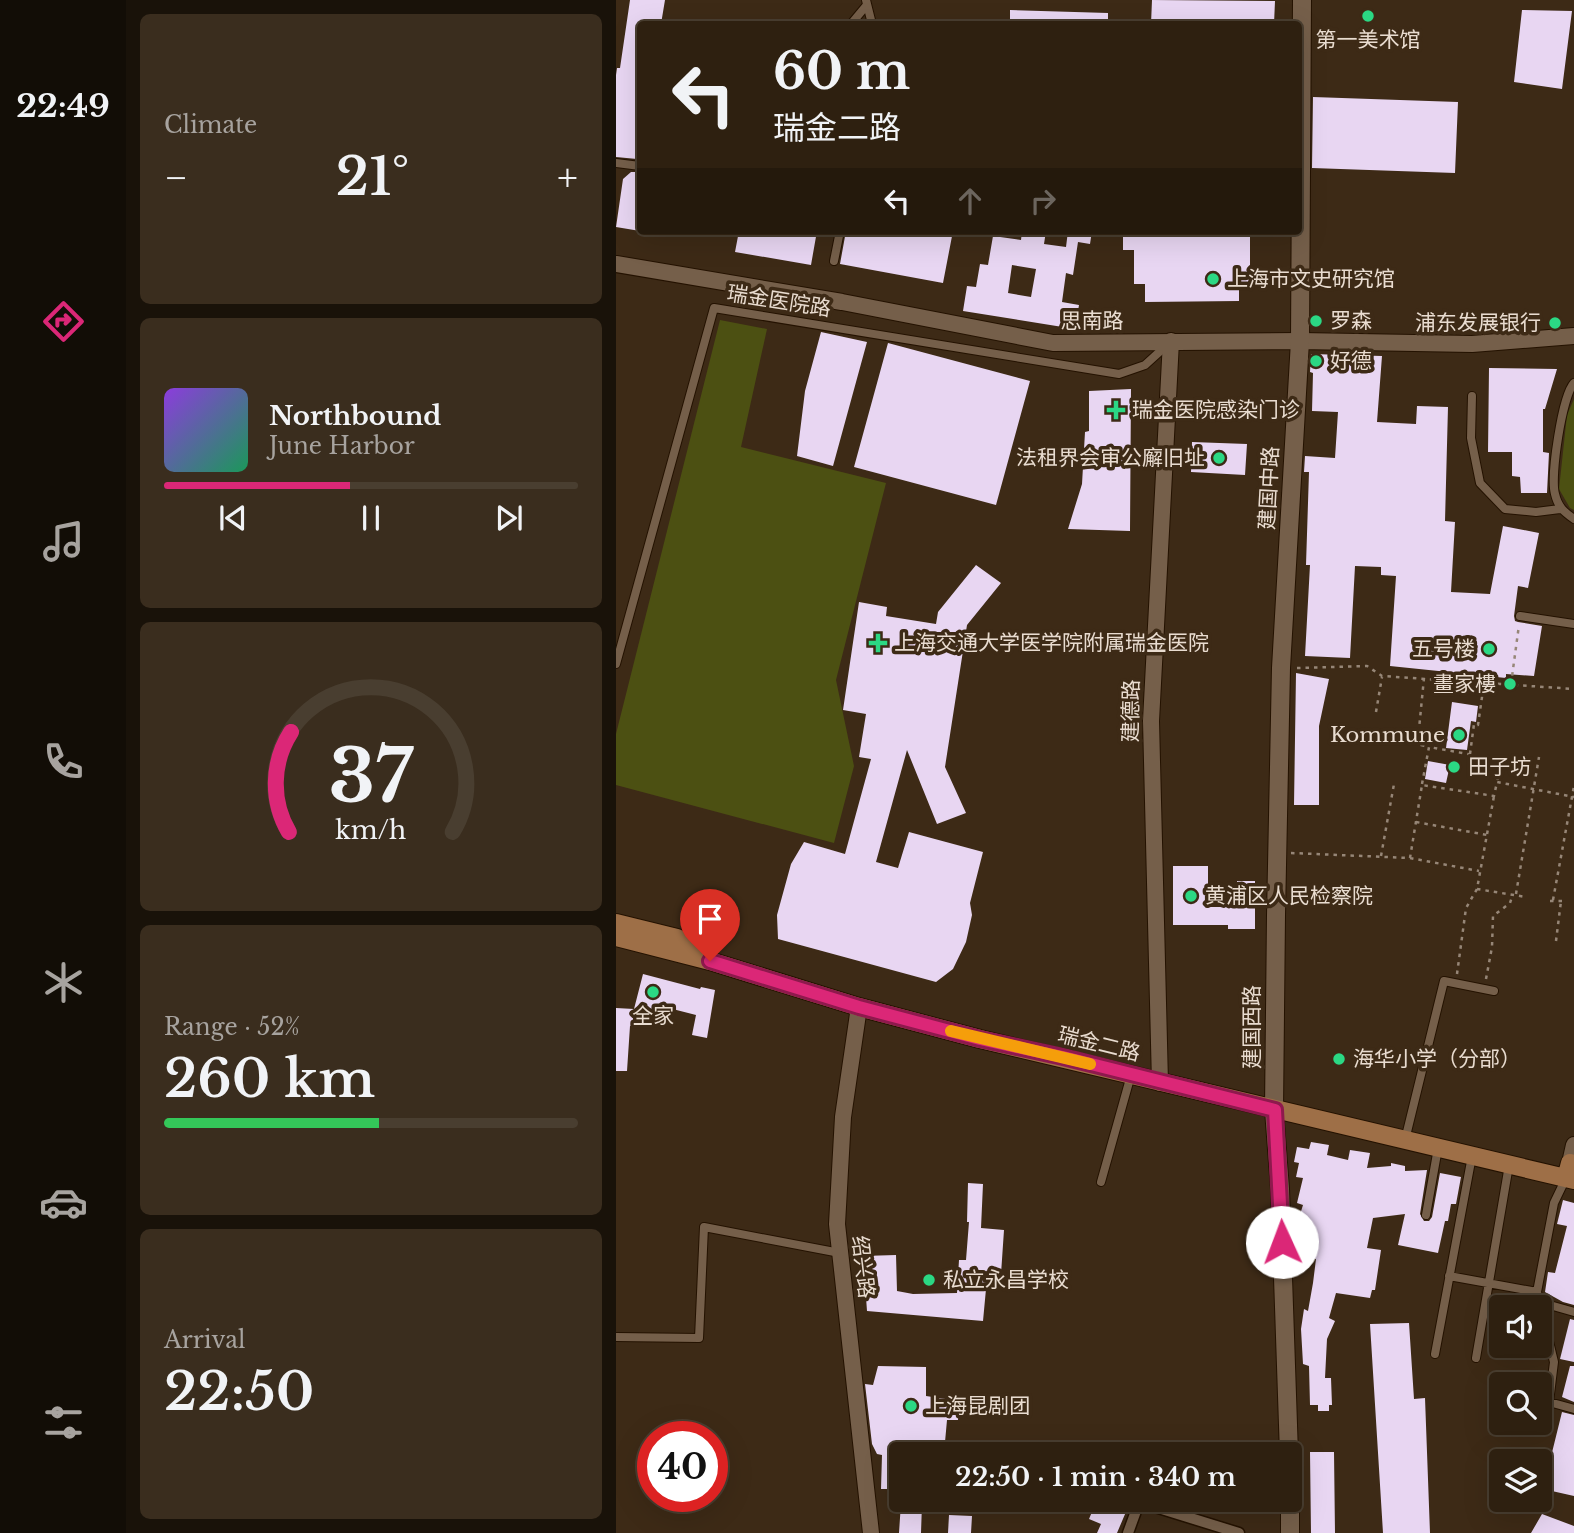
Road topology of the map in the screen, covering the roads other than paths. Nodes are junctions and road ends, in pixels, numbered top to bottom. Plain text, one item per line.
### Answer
1 (1302, 0) edge
2 (866, 3) edge
3 (853, 21) edge
4 (871, 21) edge
5 (1302, 21) edge
6 (616, 163) edge
7 (637, 166) edge
8 (839, 235) edge
9 (1301, 235) edge
10 (834, 261) dead end
11 (616, 264) edge
12 (1574, 336) edge
13 (1171, 341) junction
14 (1300, 341) junction
15 (1574, 383) edge
16 (1472, 396) dead end
17 (1560, 509) junction
18 (1574, 519) edge
19 (1520, 616) road end
20 (1574, 624) edge
21 (616, 664) edge
22 (1278, 852) joint
23 (616, 923) edge
24 (616, 937) edge
25 (710, 961) junction
26 (1489, 990) road end
27 (859, 1007) junction
28 (1131, 1075) junction
29 (1160, 1083) junction
30 (1275, 1110) junction
31 (1405, 1140) junction
32 (1438, 1148) junction
33 (1472, 1156) junction
34 (1509, 1165) junction
35 (1572, 1166) edge
36 (1101, 1182) dead end
37 (1426, 1215) dead end
38 (840, 1253) junction
39 (1449, 1276) junction
40 (1489, 1282) junction
41 (1537, 1292) junction
42 (1538, 1295) edge
43 (1552, 1306) edge
44 (1574, 1312) edge
45 (616, 1337) edge
46 (1435, 1354) dead end
47 (1552, 1354) edge
48 (1476, 1358) dead end
49 (1574, 1409) edge
50 (1289, 1442) edge
51 (1136, 1512) edge
52 (1174, 1512) edge
53 (1290, 1512) edge
54 (871, 1533) edge
55 (1128, 1533) edge
56 (1239, 1533) edge
57 (1290, 1533) edge

1 - 5 street, 建国中路
2 - 3 lane
2 - 4 lane
6 - 7 lane
8 - 10 lane
9 - 14 street, 建国中路
11 - 13 street, 思南路
12 - 14 street, 思南路
13 - 14 street, 思南路
13 - 21 lane, 瑞金医院路
13 - 29 street, 建德路
14 - 22 street, 建国中路
15 - 17 lane
16 - 17 lane
17 - 18 lane
19 - 20 lane
22 - 30 street, 建国西路
23 - 25 main road
24 - 25 main road, 瑞金二路
25 - 27 main road, 瑞金二路
26 - 31 lane
27 - 28 main road, 瑞金二路
27 - 38 street, 绍兴路
28 - 29 main road, 瑞金二路
28 - 36 lane
29 - 30 main road, 瑞金二路
30 - 31 main road, 瑞金二路
30 - 50 street, 建国西路
31 - 32 main road, 瑞金二路
32 - 33 main road, 瑞金二路
32 - 37 lane
33 - 34 main road, 瑞金二路
33 - 39 lane
34 - 35 main road, 瑞金二路
34 - 40 lane
35 - 41 lane
38 - 45 lane
38 - 54 street, 绍兴路
39 - 40 lane
39 - 46 lane
40 - 41 lane
40 - 48 lane
41 - 42 lane
43 - 44 lane
47 - 49 lane
51 - 55 street
52 - 56 street
53 - 57 street

